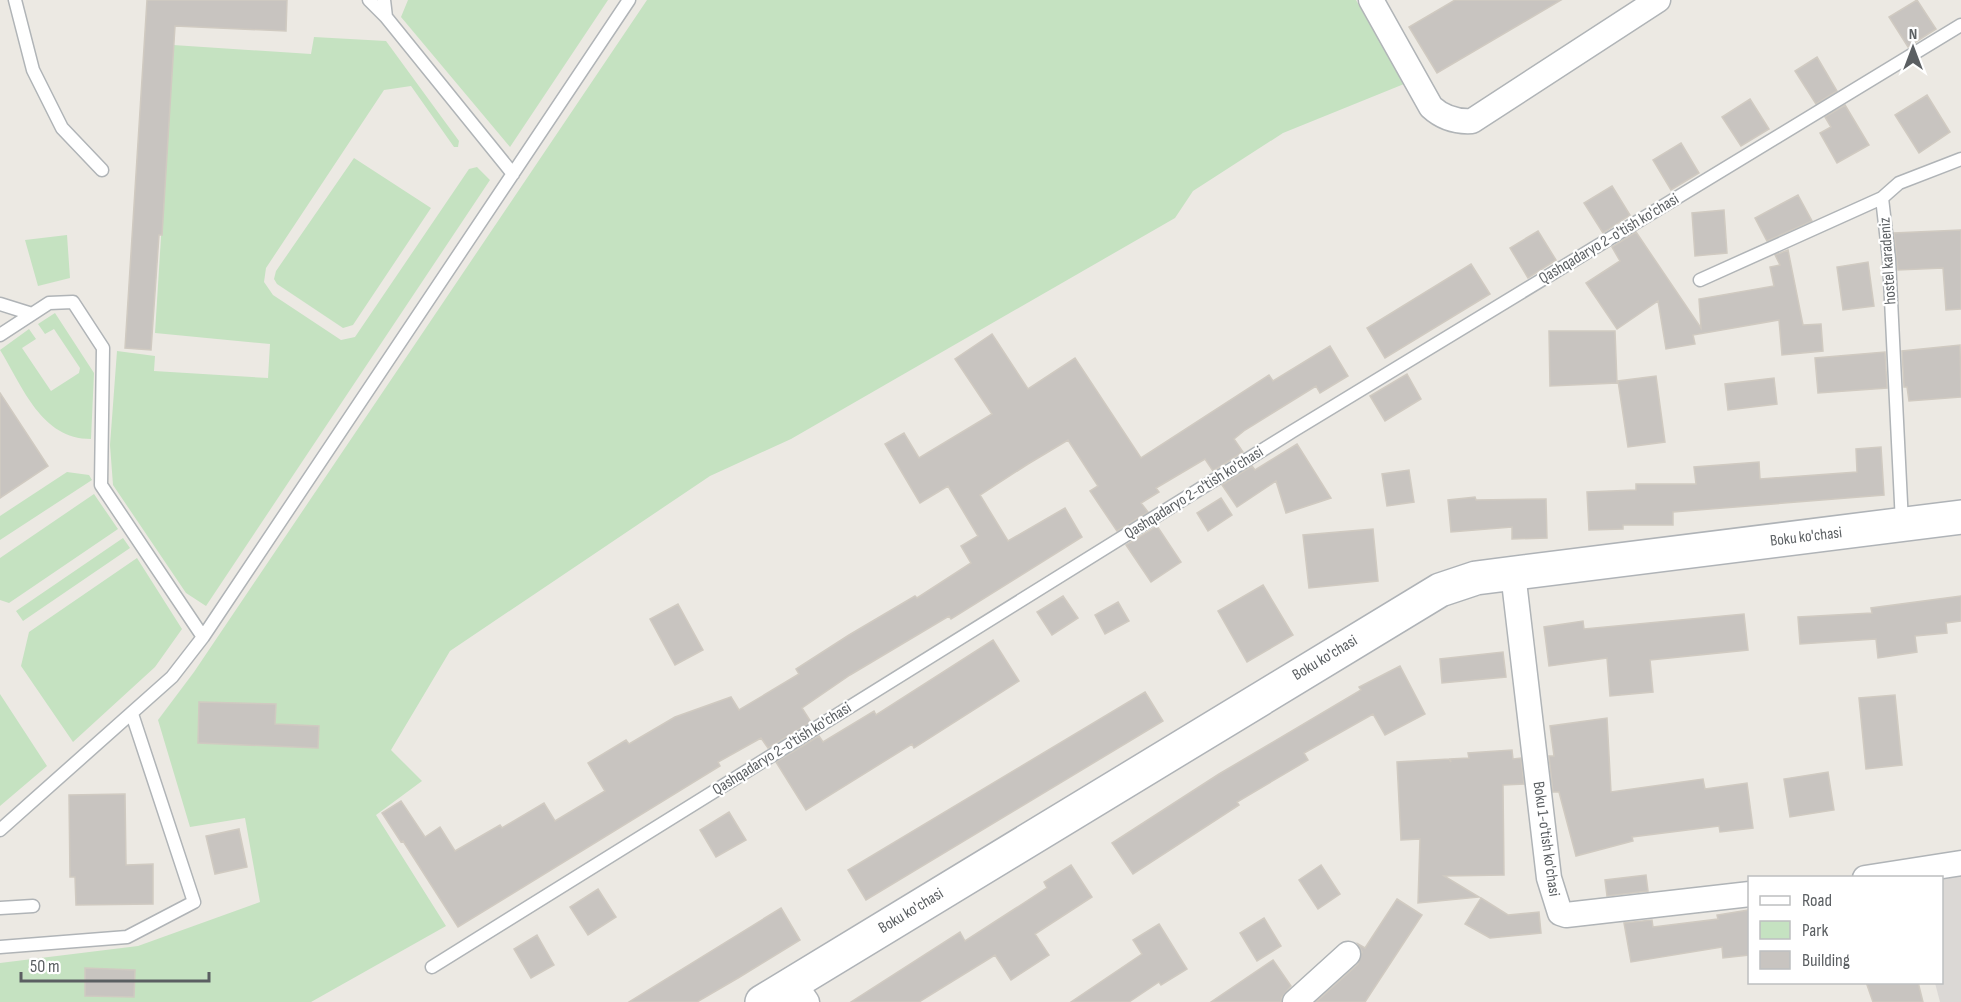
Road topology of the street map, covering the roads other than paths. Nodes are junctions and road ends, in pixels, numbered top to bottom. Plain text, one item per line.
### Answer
1 (15, 0) edge
2 (369, 0) edge
3 (384, 0) edge
4 (629, 0) edge
5 (1371, 0) edge
6 (1658, 0) edge
7 (386, 17) junction
8 (1961, 26) edge
9 (1961, 159) edge
10 (102, 170) dead end
11 (513, 174) junction
12 (1882, 198) junction
13 (1700, 280) dead end
14 (0, 303) edge
15 (32, 314) junction
16 (0, 335) edge
17 (1961, 518) edge
18 (1902, 525) junction
19 (1513, 573) junction
20 (203, 637) junction
21 (132, 714) junction
22 (0, 830) edge
23 (1961, 863) edge
24 (1878, 876) edge
25 (1748, 894) edge
26 (33, 906) dead end
27 (0, 908) edge
28 (0, 947) edge
29 (1348, 954) dead end
30 (432, 967) dead end
31 (801, 992) edge
32 (762, 1002) edge
33 (1295, 1002) edge

1 - 10 lane
2 - 7 lane
3 - 7 lane
4 - 11 lane
5 - 6 street
7 - 11 lane
8 - 30 lane, Qashqadaryo 2-o'tish ko'chasi
9 - 12 lane
11 - 20 lane
12 - 13 lane, hostel karadeniz
12 - 18 lane, hostel karadeniz
14 - 15 lane
15 - 16 lane
15 - 20 lane
17 - 18 street, Boku ko'chasi
18 - 19 street, Boku ko'chasi
19 - 25 street, Boku 1-o'tish ko'chasi
19 - 31 street, Boku ko'chasi
20 - 21 lane
21 - 22 lane
21 - 28 lane
23 - 24 street
26 - 27 lane
29 - 33 street
31 - 32 street, Boku ko'chasi

